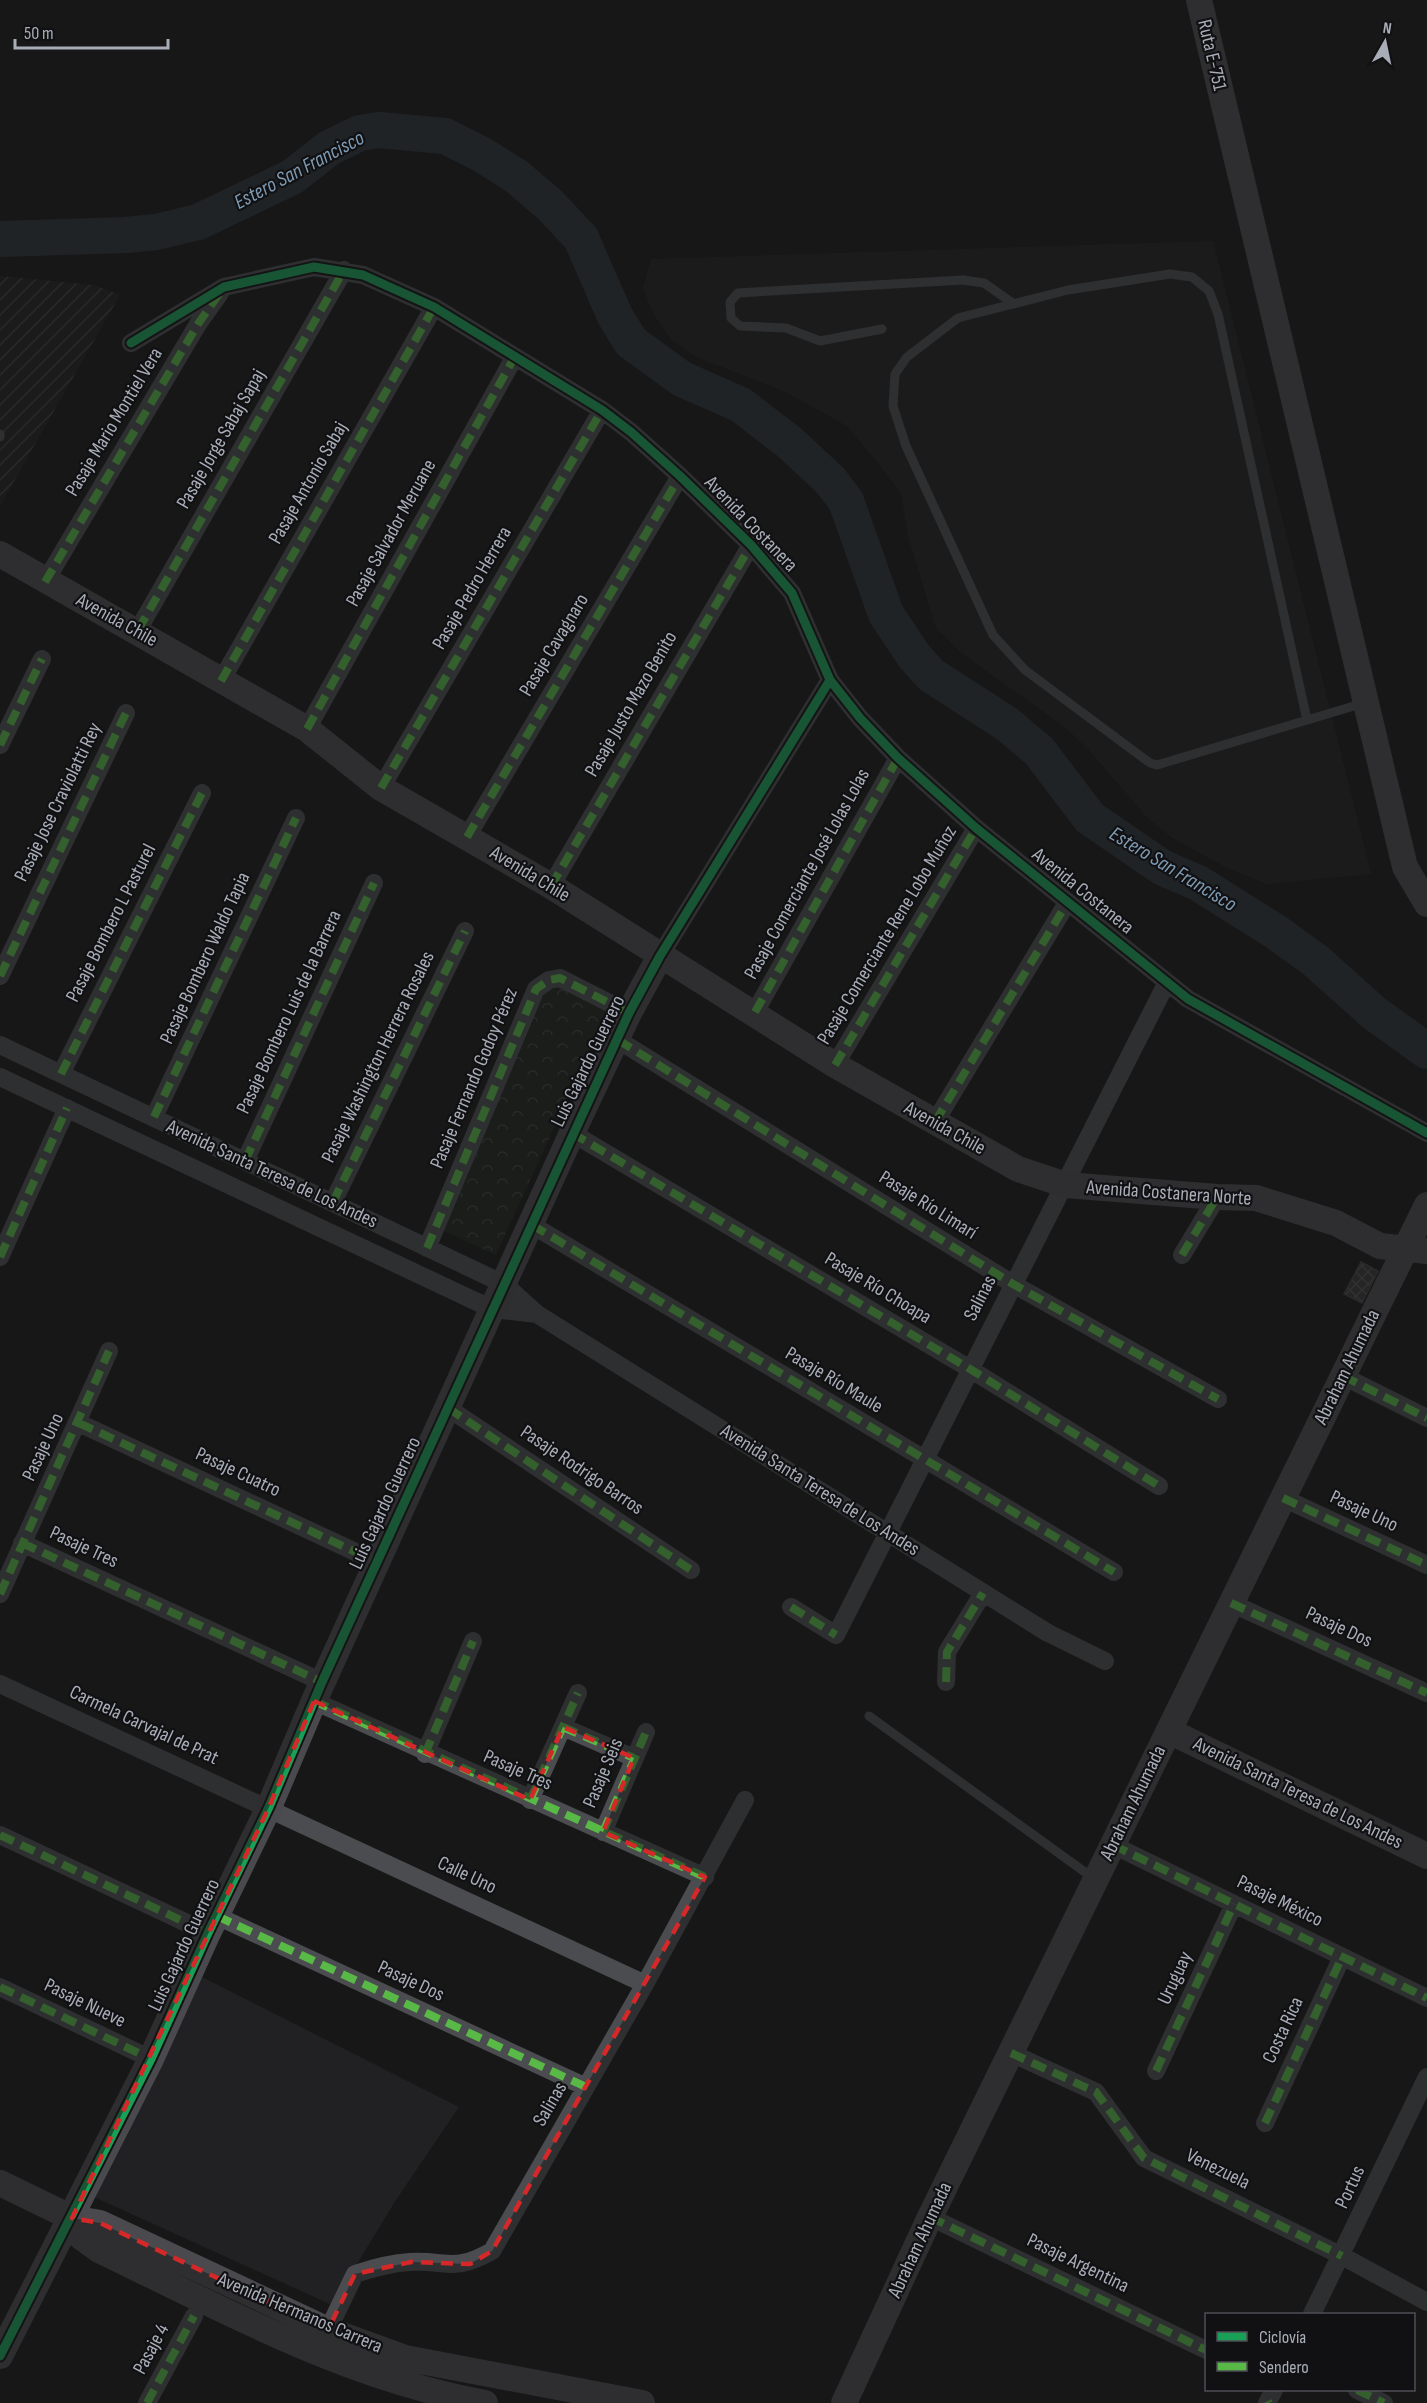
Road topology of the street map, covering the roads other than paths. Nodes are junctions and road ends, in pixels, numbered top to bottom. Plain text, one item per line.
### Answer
1 (1199, 0) edge
2 (344, 270) junction
3 (224, 287) junction
4 (1014, 304) junction
5 (434, 307) junction
6 (882, 329) dead end
7 (131, 343) dead end
8 (514, 358) junction
9 (602, 410) junction
10 (680, 476) junction
11 (751, 545) junction
12 (0, 554) edge
13 (45, 582) junction
14 (138, 630) junction
15 (42, 659) dead end
16 (831, 680) junction
17 (221, 681) junction
18 (1366, 702) junction
19 (126, 713) dead end
20 (1307, 720) junction
21 (308, 729) junction
22 (0, 745) edge
23 (898, 758) junction
24 (381, 788) junction
25 (202, 793) dead end
26 (296, 818) dead end
27 (976, 828) junction
28 (466, 837) junction
29 (374, 883) dead end
30 (551, 886) junction
31 (1068, 903) junction
32 (1427, 904) edge
33 (465, 932) dead end
34 (660, 956) junction
35 (0, 975) edge
36 (1167, 982) junction
37 (755, 1012) junction
38 (629, 1013) junction
39 (618, 1040) junction
40 (0, 1045) edge
41 (836, 1065) junction
42 (61, 1074) junction
43 (0, 1077) edge
44 (67, 1108) junction
45 (154, 1117) junction
46 (935, 1122) junction
47 (573, 1133) junction
48 (1427, 1133) edge
49 (245, 1161) junction
50 (1066, 1185) junction
51 (1217, 1197) junction
52 (333, 1202) junction
53 (1427, 1205) edge
54 (532, 1225) junction
55 (427, 1248) junction
56 (1417, 1250) edge
57 (1182, 1255) dead end
58 (0, 1257) edge
59 (504, 1284) junction
60 (1013, 1284) junction
61 (492, 1310) junction
62 (537, 1314) junction
63 (109, 1351) dead end
64 (970, 1369) junction
65 (1343, 1376) junction
66 (1218, 1400) dead end
67 (448, 1408) junction
68 (1427, 1418) edge
69 (79, 1423) junction
70 (923, 1460) junction
71 (1159, 1486) dead end
72 (1283, 1498) junction
73 (887, 1531) junction
74 (22, 1543) junction
75 (377, 1562) junction
76 (1427, 1565) edge
77 (691, 1570) dead end
78 (1114, 1572) dead end
79 (983, 1593) junction
80 (0, 1594) edge
81 (1232, 1603) junction
82 (791, 1606) dead end
83 (474, 1641) dead end
84 (1105, 1661) dead end
85 (946, 1682) dead end
86 (0, 1684) edge
87 (318, 1692) junction
88 (1427, 1693) edge
89 (578, 1694) dead end
90 (869, 1716) dead end
91 (563, 1727) junction
92 (1169, 1731) junction
93 (646, 1732) dead end
94 (425, 1754) junction
95 (634, 1758) junction
96 (530, 1800) junction
97 (745, 1800) dead end
98 (269, 1807) junction
99 (603, 1832) junction
100 (0, 1835) edge
101 (1113, 1845) junction
102 (1427, 1856) edge
103 (705, 1877) junction
104 (1096, 1879) junction
105 (1234, 1904) junction
106 (213, 1925) junction
107 (1342, 1957) junction
108 (645, 1984) junction
109 (0, 1987) edge
110 (1427, 1998) edge
111 (1011, 2053) junction
112 (151, 2060) junction
113 (1156, 2071) dead end
114 (1427, 2077) edge
115 (586, 2088) junction
116 (1265, 2123) dead end
117 (0, 2183) edge
118 (930, 2217) junction
119 (72, 2218) junction
120 (1342, 2256) junction
121 (1427, 2302) edge
122 (1313, 2313) edge
123 (194, 2316) dead end
124 (328, 2330) junction
125 (1205, 2350) edge
126 (0, 2356) edge
127 (1359, 2391) edge
128 (147, 2403) edge
129 (485, 2403) edge
130 (642, 2403) edge
131 (844, 2403) edge
132 (1384, 2403) edge

1 - 18 street, Ruta E-751
2 - 3 street, Avenida Costanera
2 - 5 street, Avenida Costanera
2 - 14 street, Pasaje Jorge Sabaj Sapaj
3 - 7 street, Avenida Costanera
3 - 13 street, Pasaje Mario Montiel Vera
4 - 6 lane
4 - 20 lane
4 - 20 lane
5 - 8 street, Avenida Costanera
5 - 17 street, Pasaje Antonio Sabaj
8 - 9 street, Avenida Costanera
8 - 21 street, Pasaje Salvador Meruane
9 - 10 street, Avenida Costanera
9 - 24 street, Pasaje Pedro Herrera
10 - 11 street, Avenida Costanera
10 - 28 street, Pasaje Cavagnaro
11 - 16 street, Avenida Costanera
11 - 30 street, Pasaje Justo Mazo Benito
12 - 13 street, Avenida Chile
13 - 14 street, Avenida Chile
14 - 17 street, Avenida Chile
15 - 22 street
16 - 23 street, Avenida Costanera
16 - 34 street, Luis Gajardo Guerrero
17 - 21 street, Avenida Chile
18 - 20 lane
18 - 32 street, Ruta E-751
19 - 35 street, Pasaje Jose Craviolatti Rey
21 - 24 street, Avenida Chile
23 - 27 street, Avenida Costanera
23 - 37 street, Pasaje Comerciante José Lolas Lolas
24 - 28 street, Avenida Chile
25 - 42 street, Pasaje Bombero L Pasturel
26 - 45 street, Pasaje Bombero Waldo Tapia
27 - 31 street, Avenida Costanera
27 - 41 street, Pasaje Comerciante Rene Lobo Muñoz
28 - 30 street, Avenida Chile
29 - 49 street, Pasaje Bombero Luis de la Barrera
30 - 34 street, Avenida Chile
31 - 36 street, Avenida Costanera
31 - 46 street
33 - 52 street, Pasaje Washington Herrera Rosales
34 - 37 street, Avenida Chile
34 - 38 street, Luis Gajardo Guerrero
36 - 48 street, Avenida Costanera
36 - 50 street, Salinas
37 - 41 street, Avenida Chile
38 - 39 street, Luis Gajardo Guerrero
38 - 55 street, Pasaje Fernando Godoy Pérez
39 - 47 street, Luis Gajardo Guerrero
39 - 60 street, Pasaje Río Limarí
40 - 42 street, Avenida Santa Teresa de Los Andes
41 - 46 street, Avenida Chile
42 - 45 street, Avenida Santa Teresa de Los Andes
43 - 44 street, Avenida Santa Teresa de Los Andes
44 - 58 street
44 - 61 street, Avenida Santa Teresa de Los Andes
45 - 49 street, Avenida Santa Teresa de Los Andes
46 - 50 street, Avenida Chile
47 - 54 street, Luis Gajardo Guerrero
47 - 64 street, Pasaje Río Choapa
49 - 52 street, Avenida Santa Teresa de Los Andes
50 - 51 street, Avenida Costanera Norte
50 - 60 street, Salinas
51 - 56 street, Avenida Costanera Norte
51 - 57 street
52 - 55 street, Avenida Santa Teresa de Los Andes
53 - 56 street, Abraham Ahumada
54 - 59 street, Luis Gajardo Guerrero
54 - 70 street, Pasaje Río Maule
55 - 59 street, Avenida Santa Teresa de Los Andes
56 - 65 street, Abraham Ahumada
59 - 61 street, Luis Gajardo Guerrero
59 - 62 street, Avenida Santa Teresa de Los Andes
60 - 64 street, Salinas
60 - 66 street, Pasaje Río Limarí
61 - 62 street, Avenida Santa Teresa de Los Andes
61 - 67 street, Luis Gajardo Guerrero
62 - 73 street, Avenida Santa Teresa de Los Andes
63 - 69 street, Pasaje Uno
64 - 70 street, Salinas
64 - 71 street, Pasaje Río Choapa
65 - 68 street
65 - 72 street, Abraham Ahumada
67 - 75 street, Luis Gajardo Guerrero
67 - 77 street, Pasaje Rodrigo Barros
69 - 74 street, Pasaje Uno
69 - 75 street, Pasaje Cuatro
70 - 73 street, Salinas
70 - 78 street, Pasaje Río Maule
72 - 76 street, Pasaje Uno
72 - 81 street, Abraham Ahumada
73 - 79 street, Avenida Santa Teresa de Los Andes
73 - 82 street, Salinas
74 - 80 street, Pasaje Uno
74 - 87 street, Pasaje Tres
75 - 87 street, Luis Gajardo Guerrero
79 - 84 street, Avenida Santa Teresa de Los Andes
79 - 85 street
81 - 88 street, Pasaje Dos
81 - 92 street, Abraham Ahumada
83 - 94 street
86 - 98 street, Carmela Carvajal de Prat
87 - 94 street, Pasaje Tres
87 - 98 street, Luis Gajardo Guerrero
89 - 91 street
90 - 104 lane
91 - 95 street
91 - 96 street
92 - 101 street, Abraham Ahumada
92 - 102 street, Avenida Santa Teresa de Los Andes
93 - 95 street, Pasaje Seis
94 - 96 street, Pasaje Tres
95 - 99 street, Pasaje Seis
96 - 99 street, Pasaje Tres
97 - 103 street, Salinas
98 - 106 street, Luis Gajardo Guerrero
98 - 108 street, Calle Uno
99 - 103 street, Pasaje Tres
100 - 106 street, Pasaje Dos
101 - 104 street, Abraham Ahumada
101 - 105 street, Pasaje México
103 - 108 street, Salinas
104 - 111 street, Abraham Ahumada
105 - 107 street, Pasaje México
105 - 113 street, Uruguay
106 - 112 street, Luis Gajardo Guerrero
106 - 115 street, Pasaje Dos
107 - 110 street, Pasaje México
107 - 116 street, Costa Rica
108 - 115 street, Salinas
109 - 112 street, Pasaje Nueve
111 - 118 street, Abraham Ahumada
111 - 120 street, Venezuela
112 - 119 street, Luis Gajardo Guerrero
114 - 120 street, Portus
115 - 124 street, Salinas
117 - 119 street, Avenida Hermanos Carrera
118 - 125 street, Pasaje Argentina
118 - 131 street, Abraham Ahumada
119 - 124 street, Avenida Hermanos Carrera
119 - 126 street, Luis Gajardo Guerrero
119 - 129 street, Avenida Hermanos Carrera
120 - 121 street, Venezuela
120 - 122 street, Portus
123 - 128 street, Pasaje 4
124 - 130 street, Avenida Hermanos Carrera
127 - 132 street

